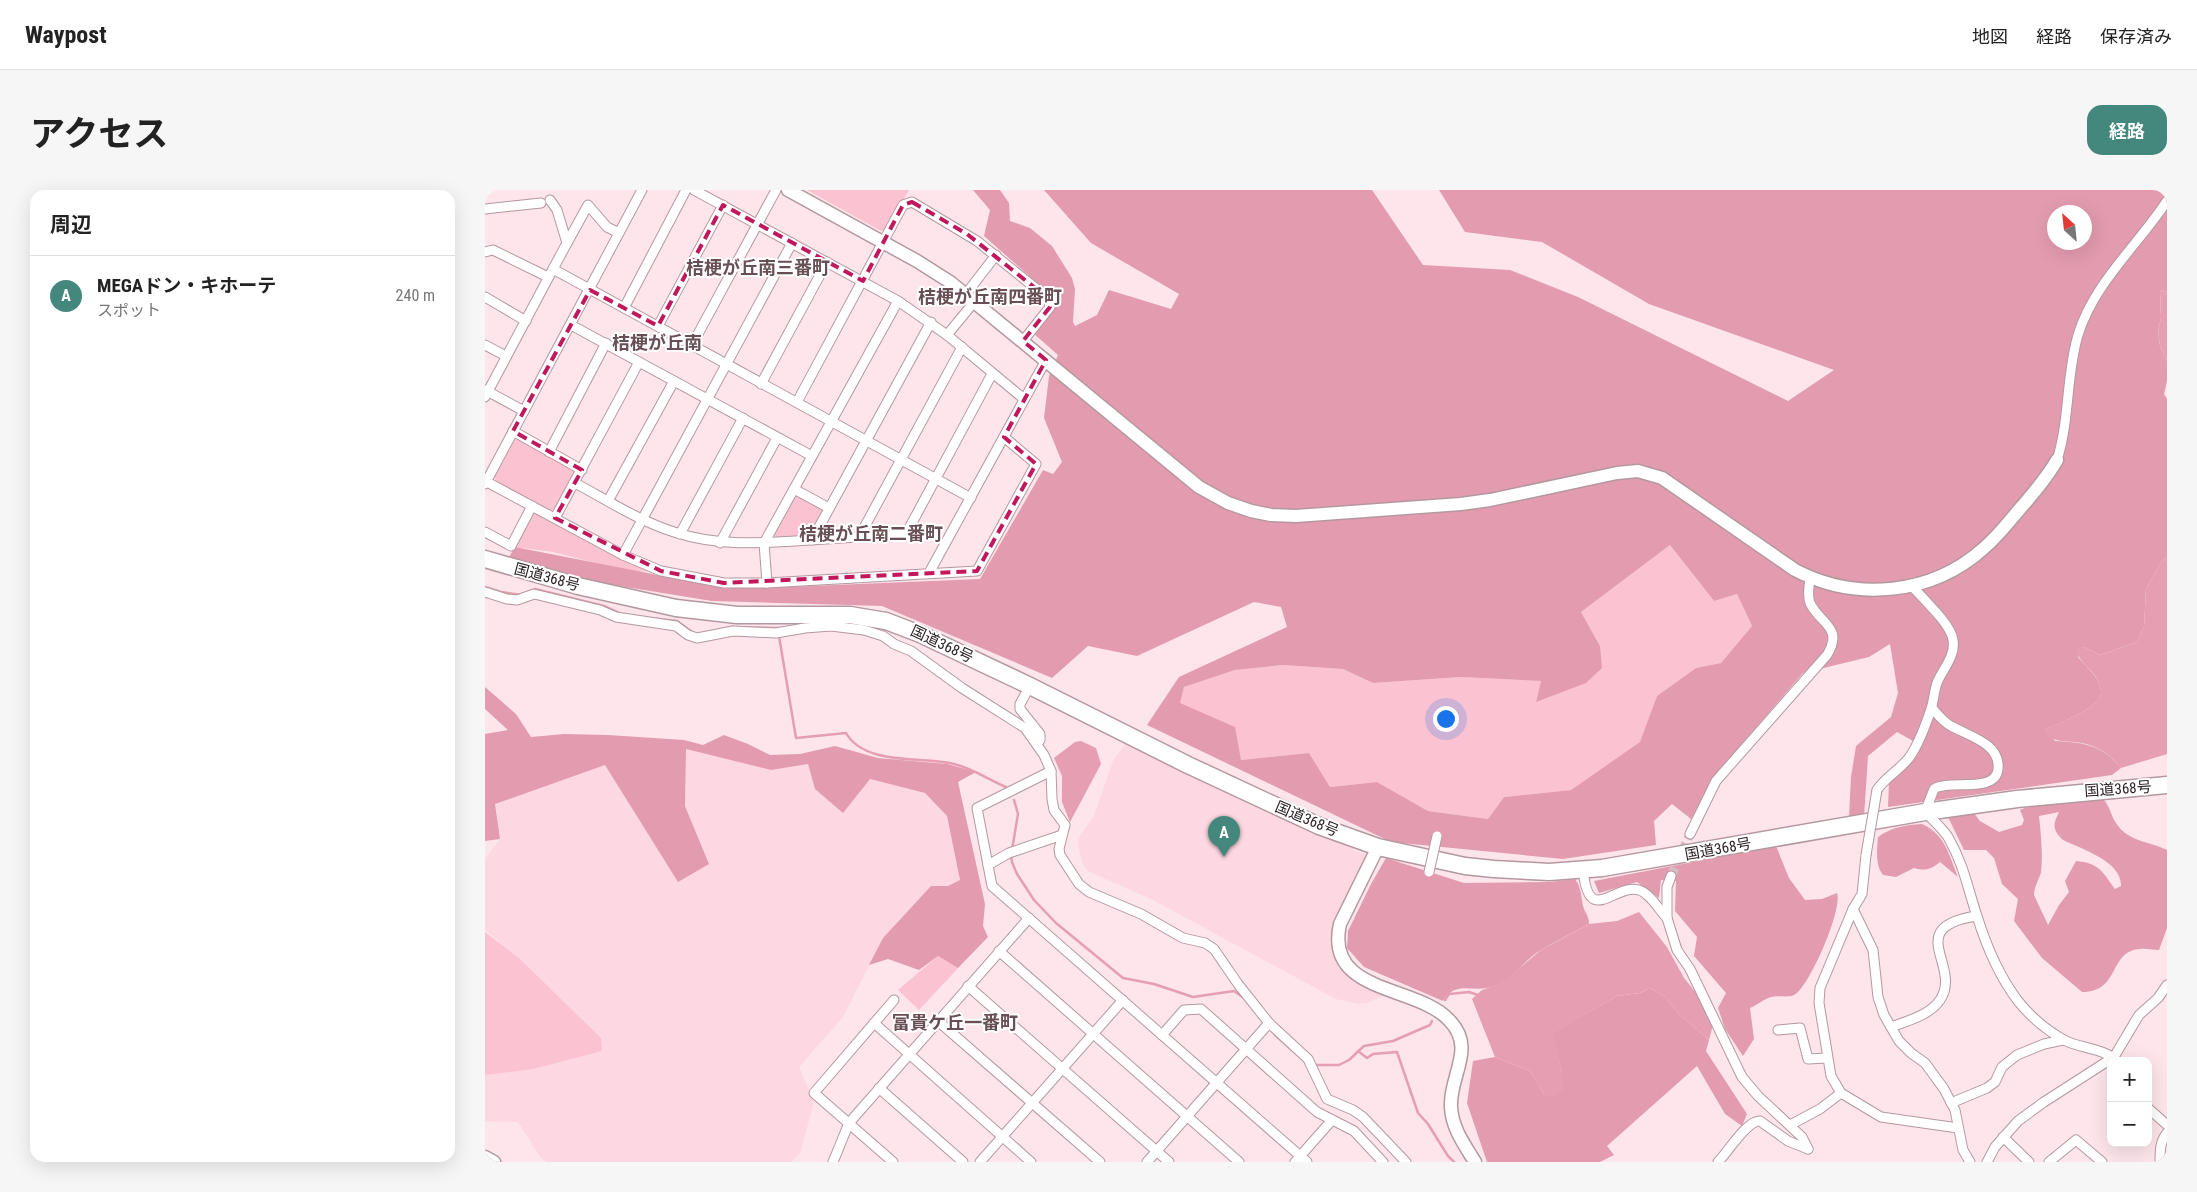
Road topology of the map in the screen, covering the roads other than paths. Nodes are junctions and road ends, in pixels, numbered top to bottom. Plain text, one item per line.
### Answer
1 (642, 190) edge
2 (686, 190) edge
3 (694, 190) edge
4 (776, 190) edge
5 (788, 190) edge
6 (2167, 201) edge
7 (723, 205) junction
8 (485, 208) edge
9 (2163, 212) edge
10 (757, 224) junction
11 (619, 233) junction
12 (567, 243) junction
13 (792, 243) junction
14 (883, 243) junction
15 (485, 252) edge
16 (996, 255) junction
17 (827, 262) junction
18 (551, 273) junction
19 (863, 281) junction
20 (590, 290) junction
21 (485, 297) edge
22 (970, 297) junction
23 (898, 301) junction
24 (624, 308) junction
25 (526, 321) junction
26 (931, 322) junction
27 (571, 324) junction
28 (658, 326) junction
29 (947, 335) junction
30 (1023, 341) junction
31 (606, 343) junction
32 (485, 345) edge
33 (693, 346) junction
34 (962, 347) junction
35 (506, 356) junction
36 (1046, 360) junction
37 (639, 362) junction
38 (727, 364) junction
39 (993, 374) junction
40 (674, 381) junction
41 (761, 384) junction
42 (486, 393) edge
43 (708, 399) junction
44 (1024, 399) junction
45 (797, 402) junction
46 (524, 411) junction
47 (743, 418) junction
48 (831, 422) junction
49 (513, 431) junction
50 (1003, 437) junction
51 (777, 438) junction
52 (865, 440) junction
53 (549, 452) junction
54 (812, 456) junction
55 (901, 460) junction
56 (2057, 460) joint
57 (582, 470) junction
58 (935, 479) junction
59 (486, 483) edge
60 (575, 483) junction
61 (794, 489) junction
62 (971, 498) junction
63 (608, 501) junction
64 (532, 506) junction
65 (829, 508) junction
66 (555, 518) junction
67 (643, 519) junction
68 (485, 532) edge
69 (680, 534) junction
70 (859, 537) junction
71 (812, 540) junction
72 (720, 543) junction
73 (764, 543) junction
74 (623, 555) junction
75 (485, 559) edge
76 (929, 573) junction
77 (1810, 578) junction
78 (767, 584) junction
79 (1912, 586) junction
80 (485, 592) edge
81 (1030, 686) junction
82 (1932, 708) junction
83 (1037, 744) junction
84 (1051, 771) junction
85 (2167, 785) edge
86 (1925, 812) junction
87 (1690, 834) tunnel mouth
88 (1062, 835) junction
89 (1437, 836) dead end
90 (1378, 847) junction
91 (988, 865) junction
92 (1583, 870) junction
93 (1429, 872) dead end
94 (1671, 876) tunnel mouth
95 (1853, 909) junction
96 (1977, 916) junction
97 (1029, 918) junction
98 (1667, 918) junction
99 (999, 951) junction
100 (2167, 985) edge
101 (968, 986) junction
102 (894, 1000) dead end
103 (1123, 1000) junction
104 (938, 1021) junction
105 (874, 1023) junction
106 (1266, 1025) junction
107 (1891, 1028) junction
108 (1778, 1030) dead end
109 (1093, 1034) junction
110 (1162, 1035) junction
111 (2063, 1040) junction
112 (1246, 1048) junction
113 (909, 1054) junction
114 (2110, 1057) edge
115 (2116, 1057) edge
116 (1827, 1058) junction
117 (2107, 1064) edge
118 (1063, 1068) junction
119 (1216, 1083) junction
120 (879, 1088) junction
121 (1841, 1093) junction
122 (1951, 1103) junction
123 (1033, 1104) junction
124 (2152, 1112) edge
125 (1187, 1116) junction
126 (1332, 1120) junction
127 (849, 1122) junction
128 (1790, 1125) junction
129 (2167, 1125) edge
130 (1958, 1128) junction
131 (2167, 1133) edge
132 (1003, 1137) junction
133 (2003, 1137) junction
134 (1157, 1151) junction
135 (485, 1157) edge
136 (1301, 1160) edge
137 (494, 1162) edge
138 (833, 1162) edge
139 (893, 1162) edge
140 (963, 1162) edge
141 (981, 1162) edge
142 (1031, 1162) edge
143 (1100, 1162) edge
144 (1147, 1162) edge
145 (1169, 1162) edge
146 (1239, 1162) edge
147 (1383, 1162) edge
148 (1406, 1162) edge
149 (1475, 1162) edge
150 (1718, 1162) edge
151 (1971, 1162) edge
152 (1987, 1162) edge
153 (2029, 1162) edge
154 (2049, 1162) edge
155 (2102, 1162) edge
156 (2160, 1162) edge

1 - 11 street
2 - 24 street
3 - 7 street
4 - 10 street
5 - 14 street
6 - 9 street
7 - 10 street
7 - 28 street
8 - 12 street
9 - 56 street
10 - 13 street
10 - 33 street
11 - 12 street
11 - 20 street
12 - 18 street
13 - 17 street
13 - 38 street
14 - 16 street
14 - 19 street
14 - 22 street
15 - 18 street
16 - 22 street
16 - 30 street
17 - 19 street
17 - 41 street
18 - 20 street
18 - 25 street
19 - 23 street
19 - 45 street
20 - 24 street
20 - 27 street
21 - 25 street
22 - 29 street
22 - 30 street
23 - 26 street
23 - 48 street
24 - 28 street
25 - 35 street
26 - 29 street
26 - 52 street
27 - 31 street
27 - 46 street
28 - 33 street
29 - 34 street
30 - 36 street
31 - 37 street
31 - 53 street
32 - 35 street
33 - 38 street
34 - 39 street
34 - 55 street
35 - 42 street
36 - 44 street
36 - 77 street
37 - 40 street
37 - 57 street
38 - 41 street
38 - 43 street
39 - 44 street
39 - 58 street
40 - 43 street
40 - 63 street
41 - 45 street
42 - 46 street
43 - 47 street
43 - 67 street
44 - 50 street
45 - 48 street
46 - 49 street
47 - 51 street
47 - 69 street
48 - 52 street
48 - 54 street
49 - 53 street
49 - 59 street
50 - 62 street
50 - 76 street
51 - 54 street
51 - 72 street
52 - 55 street
52 - 65 street
53 - 57 street
54 - 61 street
55 - 58 street
55 - 70 street
56 - 79 street
57 - 60 street
58 - 62 street
58 - 70 street
59 - 64 street
60 - 63 street
60 - 66 street
61 - 65 street
61 - 73 street
62 - 76 street
63 - 67 street
64 - 66 street
64 - 68 street
65 - 71 street
66 - 74 street
67 - 69 street
67 - 74 street
69 - 72 street
70 - 71 street
71 - 73 street
72 - 73 street
73 - 78 street
74 - 78 street
75 - 81 highway, 国道368号
76 - 78 street
77 - 79 street
77 - 87 street
79 - 82 street
80 - 83 street
81 - 83 street
81 - 90 highway, 国道368号
82 - 86 street
82 - 95 street, bridge
83 - 84 street
84 - 88 street
84 - 91 street
85 - 86 highway, 国道368号
86 - 92 highway, 国道368号
86 - 96 street
88 - 91 street
88 - 106 street
89 - 93 street, bridge
90 - 92 highway, 国道368号
90 - 149 street
91 - 97 street
92 - 98 street
94 - 98 street
95 - 107 street
95 - 116 street
96 - 107 street
96 - 111 street
97 - 99 street
97 - 103 street
98 - 128 street
99 - 101 street
99 - 109 street
100 - 115 street
101 - 104 street
101 - 118 street
102 - 105 street
103 - 109 street
103 - 110 street
104 - 113 street
104 - 123 street
105 - 113 street
105 - 127 street
106 - 112 street
106 - 148 street
107 - 122 street
108 - 116 street
109 - 118 street
109 - 125 street
110 - 112 street
110 - 119 street
111 - 114 street
111 - 122 street
112 - 119 street
112 - 126 street
113 - 120 street
113 - 132 street
116 - 121 street
117 - 133 street
118 - 123 street
118 - 134 street
119 - 125 street
119 - 136 street
120 - 127 street
120 - 140 street
121 - 128 street
121 - 130 street
122 - 130 street
123 - 132 street
123 - 143 street
124 - 129 street
125 - 134 street
125 - 146 street
126 - 136 street
126 - 147 street
127 - 138 street
127 - 139 street
128 - 150 street
130 - 151 street
131 - 156 street
132 - 141 street
132 - 142 street
133 - 152 street
133 - 153 street
134 - 144 street
134 - 145 street
135 - 137 street
154 - 155 street

